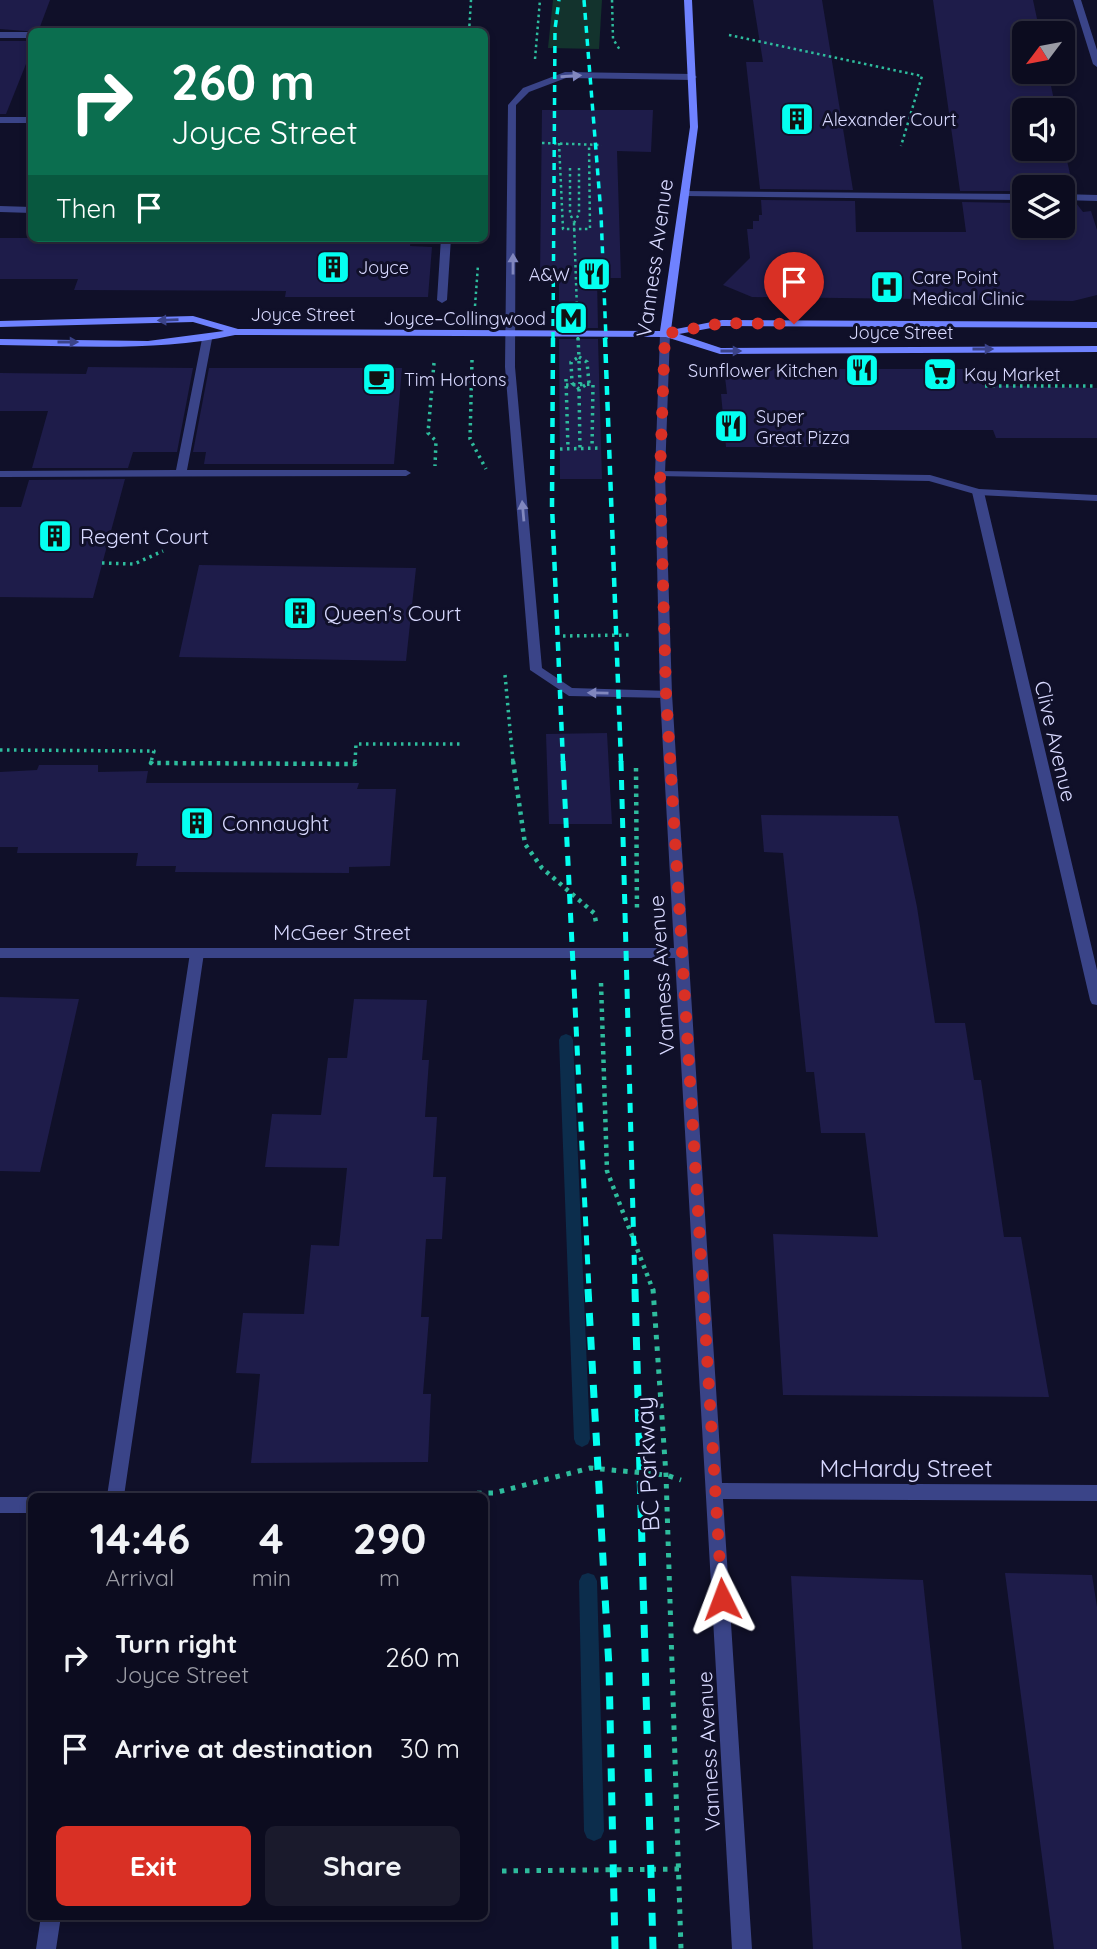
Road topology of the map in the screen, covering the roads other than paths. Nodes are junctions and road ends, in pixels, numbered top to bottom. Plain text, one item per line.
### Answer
1 (688, 0) edge
2 (1077, 0) edge
3 (0, 34) edge
4 (28, 34) edge
5 (1097, 64) edge
6 (693, 77) junction
7 (0, 120) edge
8 (28, 120) edge
9 (685, 193) junction
10 (1012, 197) edge
11 (1075, 197) edge
12 (1097, 198) edge
13 (0, 209) edge
14 (28, 209) edge
15 (446, 242) edge
16 (442, 300) dead end
17 (0, 324) edge
18 (1097, 325) edge
19 (235, 332) junction
20 (512, 332) junction
21 (665, 334) junction
22 (207, 339) junction
23 (0, 342) edge
24 (1097, 349) edge
25 (181, 472) junction
26 (406, 473) road end
27 (0, 474) edge
28 (660, 474) junction
29 (978, 492) junction
30 (1097, 498) edge
31 (666, 694) junction
32 (0, 953) edge
33 (197, 953) junction
34 (683, 953) junction
35 (1097, 1000) edge
36 (715, 1491) junction
37 (115, 1493) edge
38 (1097, 1493) edge
39 (0, 1505) edge
40 (28, 1505) edge
41 (50, 1920) edge
42 (46, 1949) edge
43 (742, 1949) edge

1 - 6 main road, Vanness Avenue
2 - 5 street
3 - 4 street
6 - 9 main road, Vanness Avenue
20 -> 6 street
7 - 8 street
9 - 10 street
9 - 21 main road, Vanness Avenue
11 - 12 street
13 - 14 street
15 - 16 street
19 -> 17 main road, Joyce Street
18 - 21 main road, Joyce Street
19 - 20 main road, Joyce Street
19 - 22 main road, Joyce Street
20 - 21 main road, Joyce Street
31 -> 20 street
21 -> 24 main road, Joyce Street
21 - 28 street, Vanness Avenue
23 -> 22 main road, Joyce Street
22 - 25 street
25 - 26 street
25 - 27 street
28 - 29 street
28 - 31 street, Vanness Avenue
29 - 30 street
29 - 35 street, Clive Avenue
31 - 34 street, Vanness Avenue
32 - 33 street, McGeer Street
33 - 34 street, McGeer Street
33 - 37 street
34 - 36 street, Vanness Avenue
36 - 38 street, McHardy Street
36 - 43 street, Vanness Avenue
39 - 40 street
41 - 42 street

